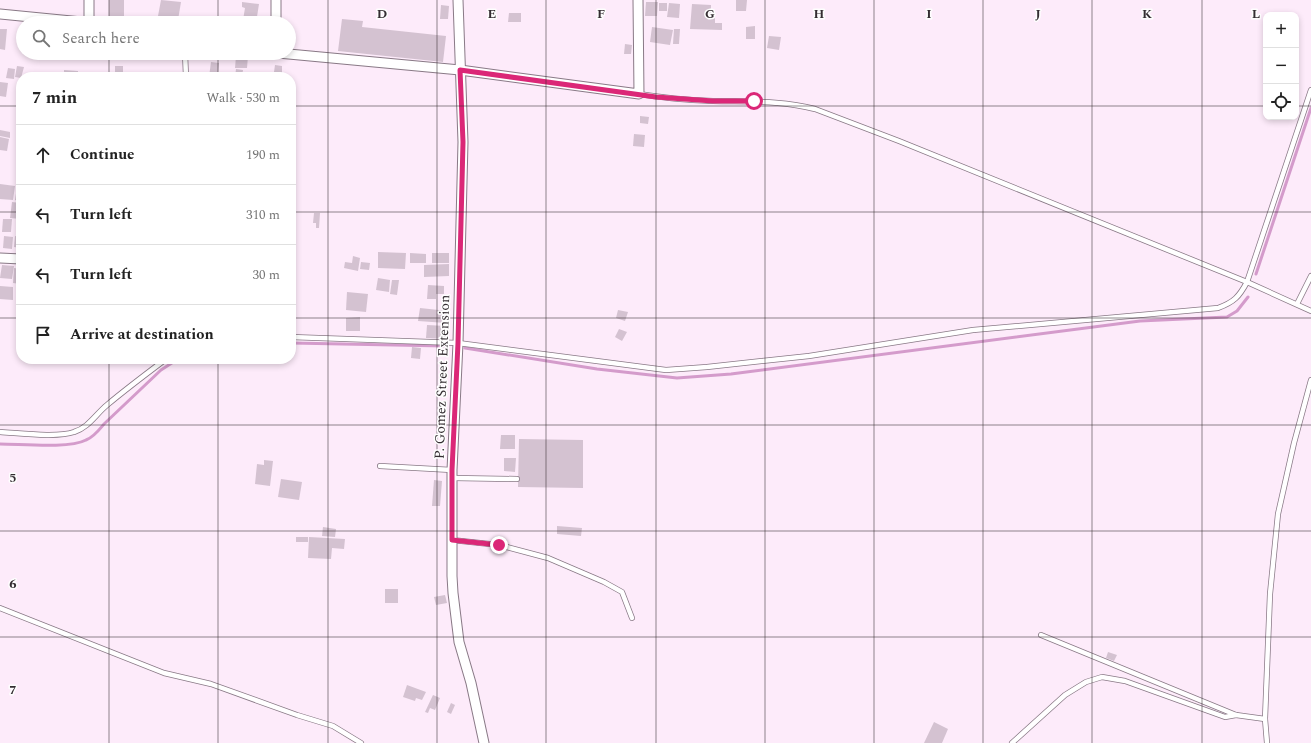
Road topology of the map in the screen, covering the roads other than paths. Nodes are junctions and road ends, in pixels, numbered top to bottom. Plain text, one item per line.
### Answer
1 (90, 0) edge
2 (276, 0) edge
3 (458, 0) edge
4 (638, 0) edge
5 (0, 14) edge
6 (20, 16) edge
7 (91, 16) edge
8 (276, 16) edge
9 (296, 55) edge
10 (185, 60) edge
11 (460, 70) junction
12 (186, 72) edge
13 (1311, 90) edge
14 (639, 94) junction
15 (0, 258) edge
16 (16, 260) edge
17 (1311, 276) edge
18 (1247, 282) junction
19 (1297, 304) junction
20 (1311, 311) edge
21 (296, 337) edge
22 (458, 343) junction
23 (160, 364) edge
24 (1311, 380) edge
25 (0, 432) edge
26 (380, 466) dead end
27 (452, 474) junction
28 (517, 479) dead end
29 (452, 540) junction
30 (0, 608) edge
31 (632, 618) dead end
32 (1041, 635) dead end
33 (1236, 715) junction
34 (1265, 719) junction
35 (361, 743) edge
36 (484, 743) edge
37 (1012, 743) edge
38 (1267, 743) edge

1 - 7 street
2 - 8 street
3 - 11 street, P. Gomez Street Extension
4 - 14 street
5 - 6 street
9 - 11 street
10 - 12 lane
11 - 14 street
11 - 22 street, P. Gomez Street Extension
13 - 18 lane
14 - 18 lane
15 - 16 street
17 - 19 lane
18 - 19 lane
18 - 22 lane
19 - 20 lane
21 - 22 lane
22 - 27 street, P. Gomez Street Extension
23 - 25 lane
24 - 34 lane
26 - 27 lane
27 - 28 lane
27 - 29 street, P. Gomez Street Extension
29 - 31 lane
29 - 36 street, P. Gomez Street Extension
30 - 35 lane
32 - 33 lane
33 - 34 lane
33 - 37 lane
34 - 38 lane

